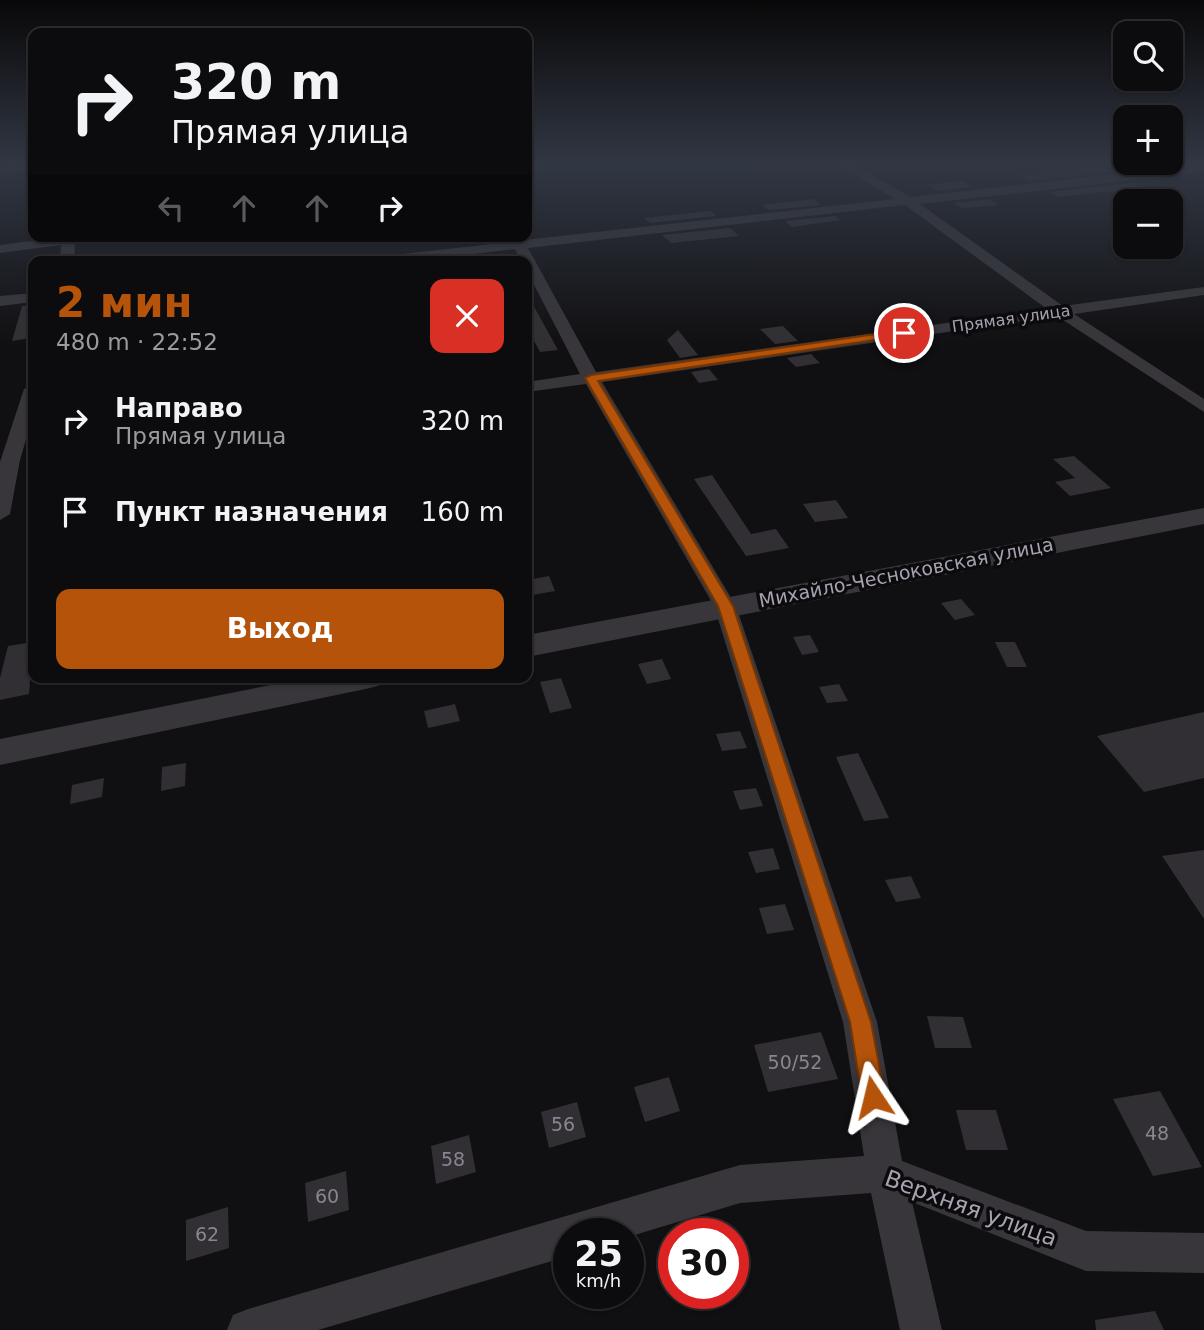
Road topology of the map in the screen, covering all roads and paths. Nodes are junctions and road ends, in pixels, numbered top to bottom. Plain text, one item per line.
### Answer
1 (687, 224) edge
2 (939, 224) edge
3 (532, 240) edge
4 (53, 242) edge
5 (510, 242) edge
6 (0, 249) edge
7 (411, 256) edge
8 (532, 269) edge
9 (1204, 291) edge
10 (28, 298) edge
11 (0, 301) edge
12 (1061, 312) junction
13 (591, 378) junction
14 (532, 386) edge
15 (28, 402) edge
16 (1204, 407) edge
17 (28, 458) edge
18 (5, 461) edge
19 (0, 514) edge
20 (1204, 516) edge
21 (725, 606) junction
22 (532, 645) edge
23 (340, 683) edge
24 (0, 752) edge
25 (886, 1173) junction
26 (628, 1218) edge
27 (553, 1241) edge
28 (1204, 1253) edge
29 (248, 1330) edge
30 (921, 1330) edge

1 - 3 street
2 - 12 street
4 - 6 street
5 - 7 street
8 - 13 street
9 - 12 street, Прямая улица
10 - 11 street
12 - 13 street, Прямая улица
12 - 16 street
13 - 14 street, Прямая улица
13 - 21 street
15 - 18 street
17 - 18 street
18 - 19 street
20 - 21 street, Михайло-Чесноковская улица
21 - 22 street, Михайло-Чесноковская улица
21 - 25 street
23 - 24 street
25 - 26 street, Верхняя улица
25 - 28 street, Верхняя улица
25 - 30 street
27 - 29 street

